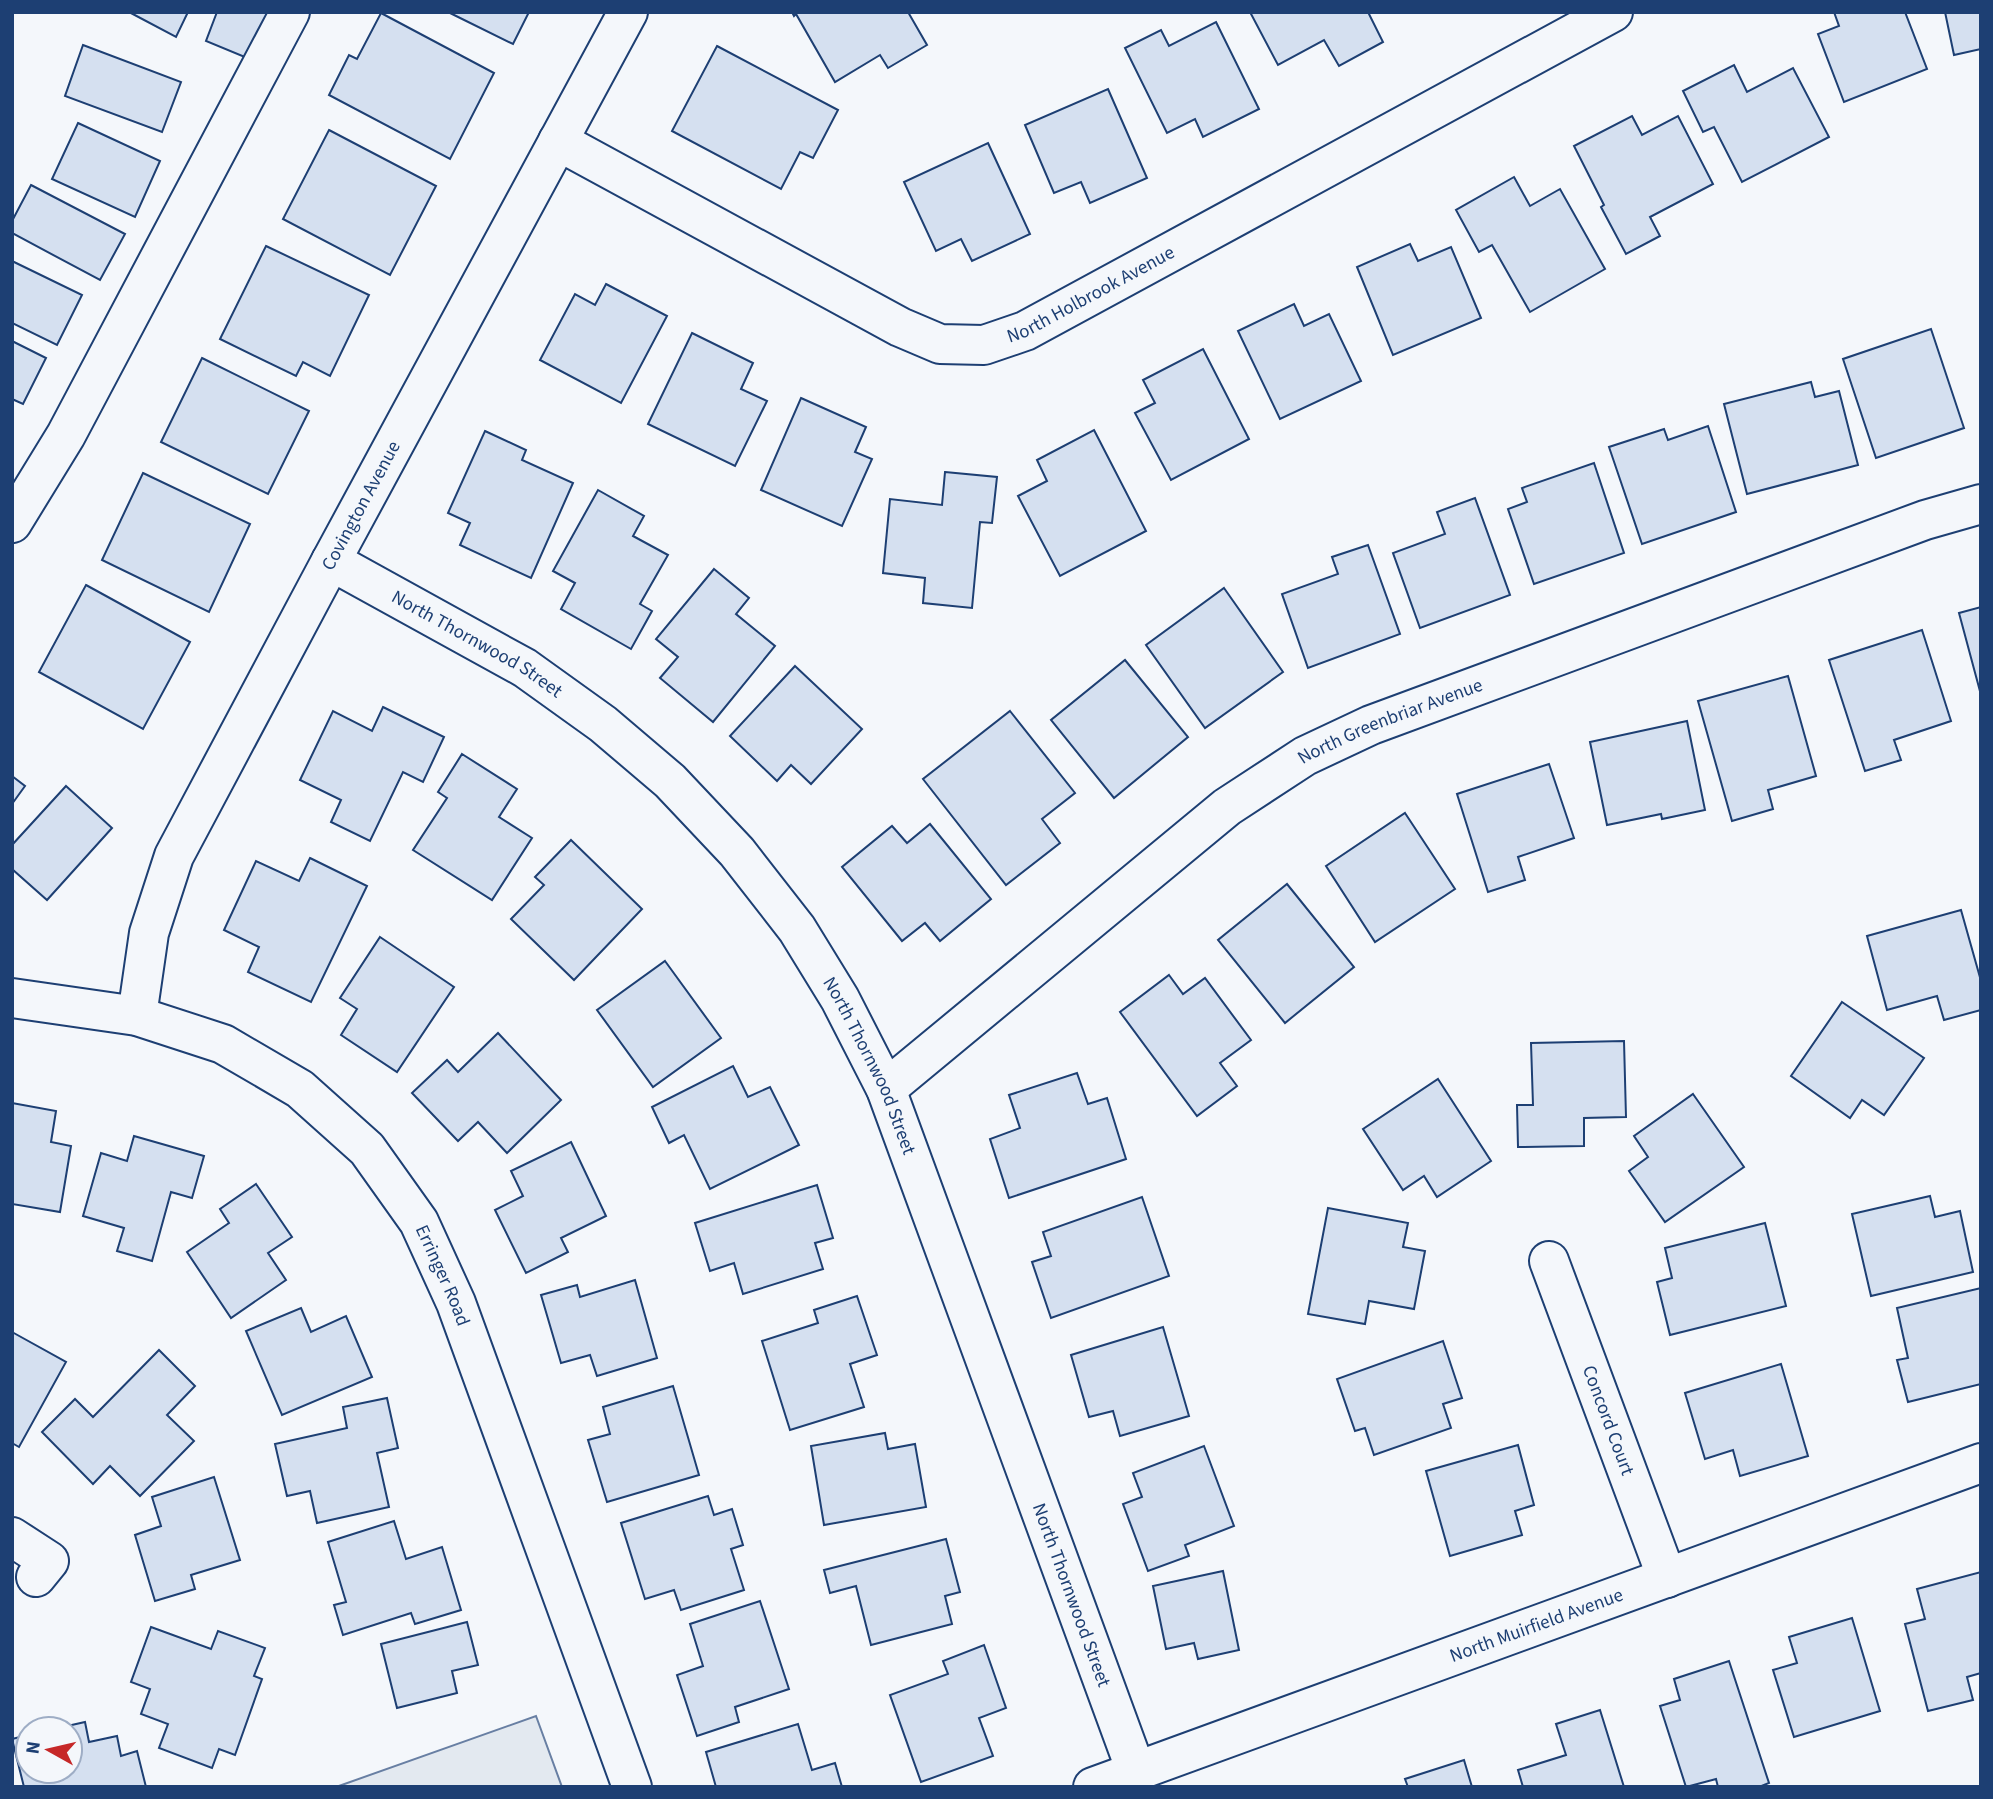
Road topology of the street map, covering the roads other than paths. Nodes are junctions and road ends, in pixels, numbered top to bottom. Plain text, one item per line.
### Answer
1 (290, 12) edge
2 (628, 12) edge
3 (1613, 12) edge
4 (558, 141) junction
5 (1981, 503) edge
6 (12, 523) edge
7 (331, 561) junction
8 (12, 998) edge
9 (137, 1016) junction
10 (886, 1089) junction
11 (1549, 1261) dead end
12 (1981, 1463) edge
13 (12, 1537) edge
14 (36, 1577) dead end
15 (1667, 1578) junction
16 (1136, 1771) junction
17 (632, 1787) edge
18 (1093, 1787) edge

1 - 6 street
2 - 4 street, Covington Avenue
3 - 4 street, North Holbrook Avenue
4 - 7 street, Covington Avenue
5 - 10 street, North Greenbriar Avenue
7 - 9 street, Covington Avenue
7 - 10 street, North Thornwood Street
8 - 9 street, Erringer Road
9 - 17 street, Erringer Road
10 - 16 street, North Thornwood Street
11 - 15 street, Concord Court
12 - 15 street, North Muirfield Avenue
13 - 14 street
15 - 16 street, North Muirfield Avenue
16 - 18 street, North Muirfield Avenue

